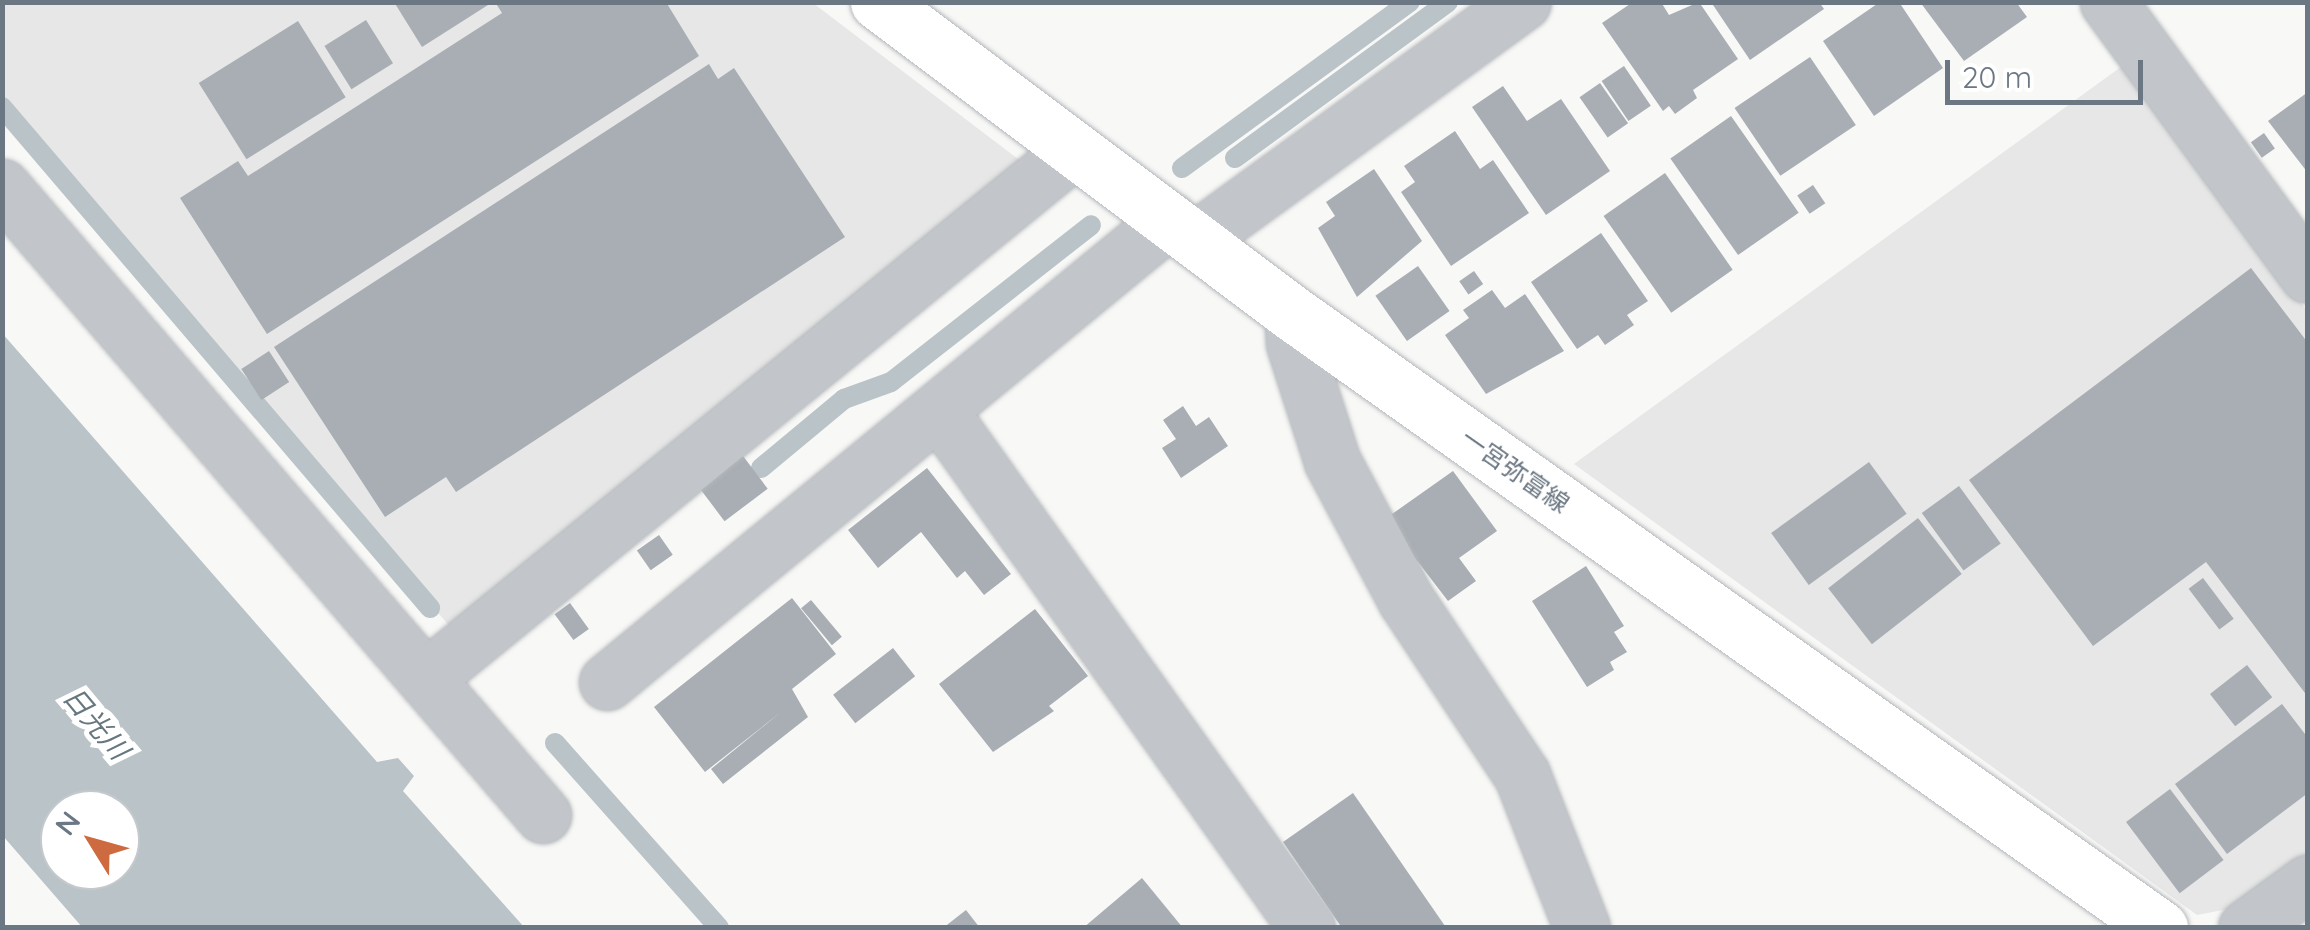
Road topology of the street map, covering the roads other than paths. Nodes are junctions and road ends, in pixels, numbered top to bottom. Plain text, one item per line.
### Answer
1 (878, 2) edge
2 (1523, 2) edge
3 (2108, 2) edge
4 (1074, 150) junction
5 (2, 187) edge
6 (1182, 230) junction
7 (2308, 274) edge
8 (1292, 313) junction
9 (940, 412) junction
10 (426, 678) junction
11 (607, 682) dead end
12 (543, 815) dead end
13 (2308, 883) edge
14 (1307, 928) edge
15 (1582, 928) edge
16 (2160, 928) edge
17 (2246, 928) edge

1 - 4 main road, 一宮弥富線
2 - 6 street
3 - 7 street
4 - 6 main road, 一宮弥富線
4 - 10 street
5 - 10 street
6 - 8 main road, 一宮弥富線
6 - 9 street
8 - 15 street
8 - 16 main road, 一宮弥富線
9 - 11 street
9 - 14 street
10 - 12 street
13 - 17 street

